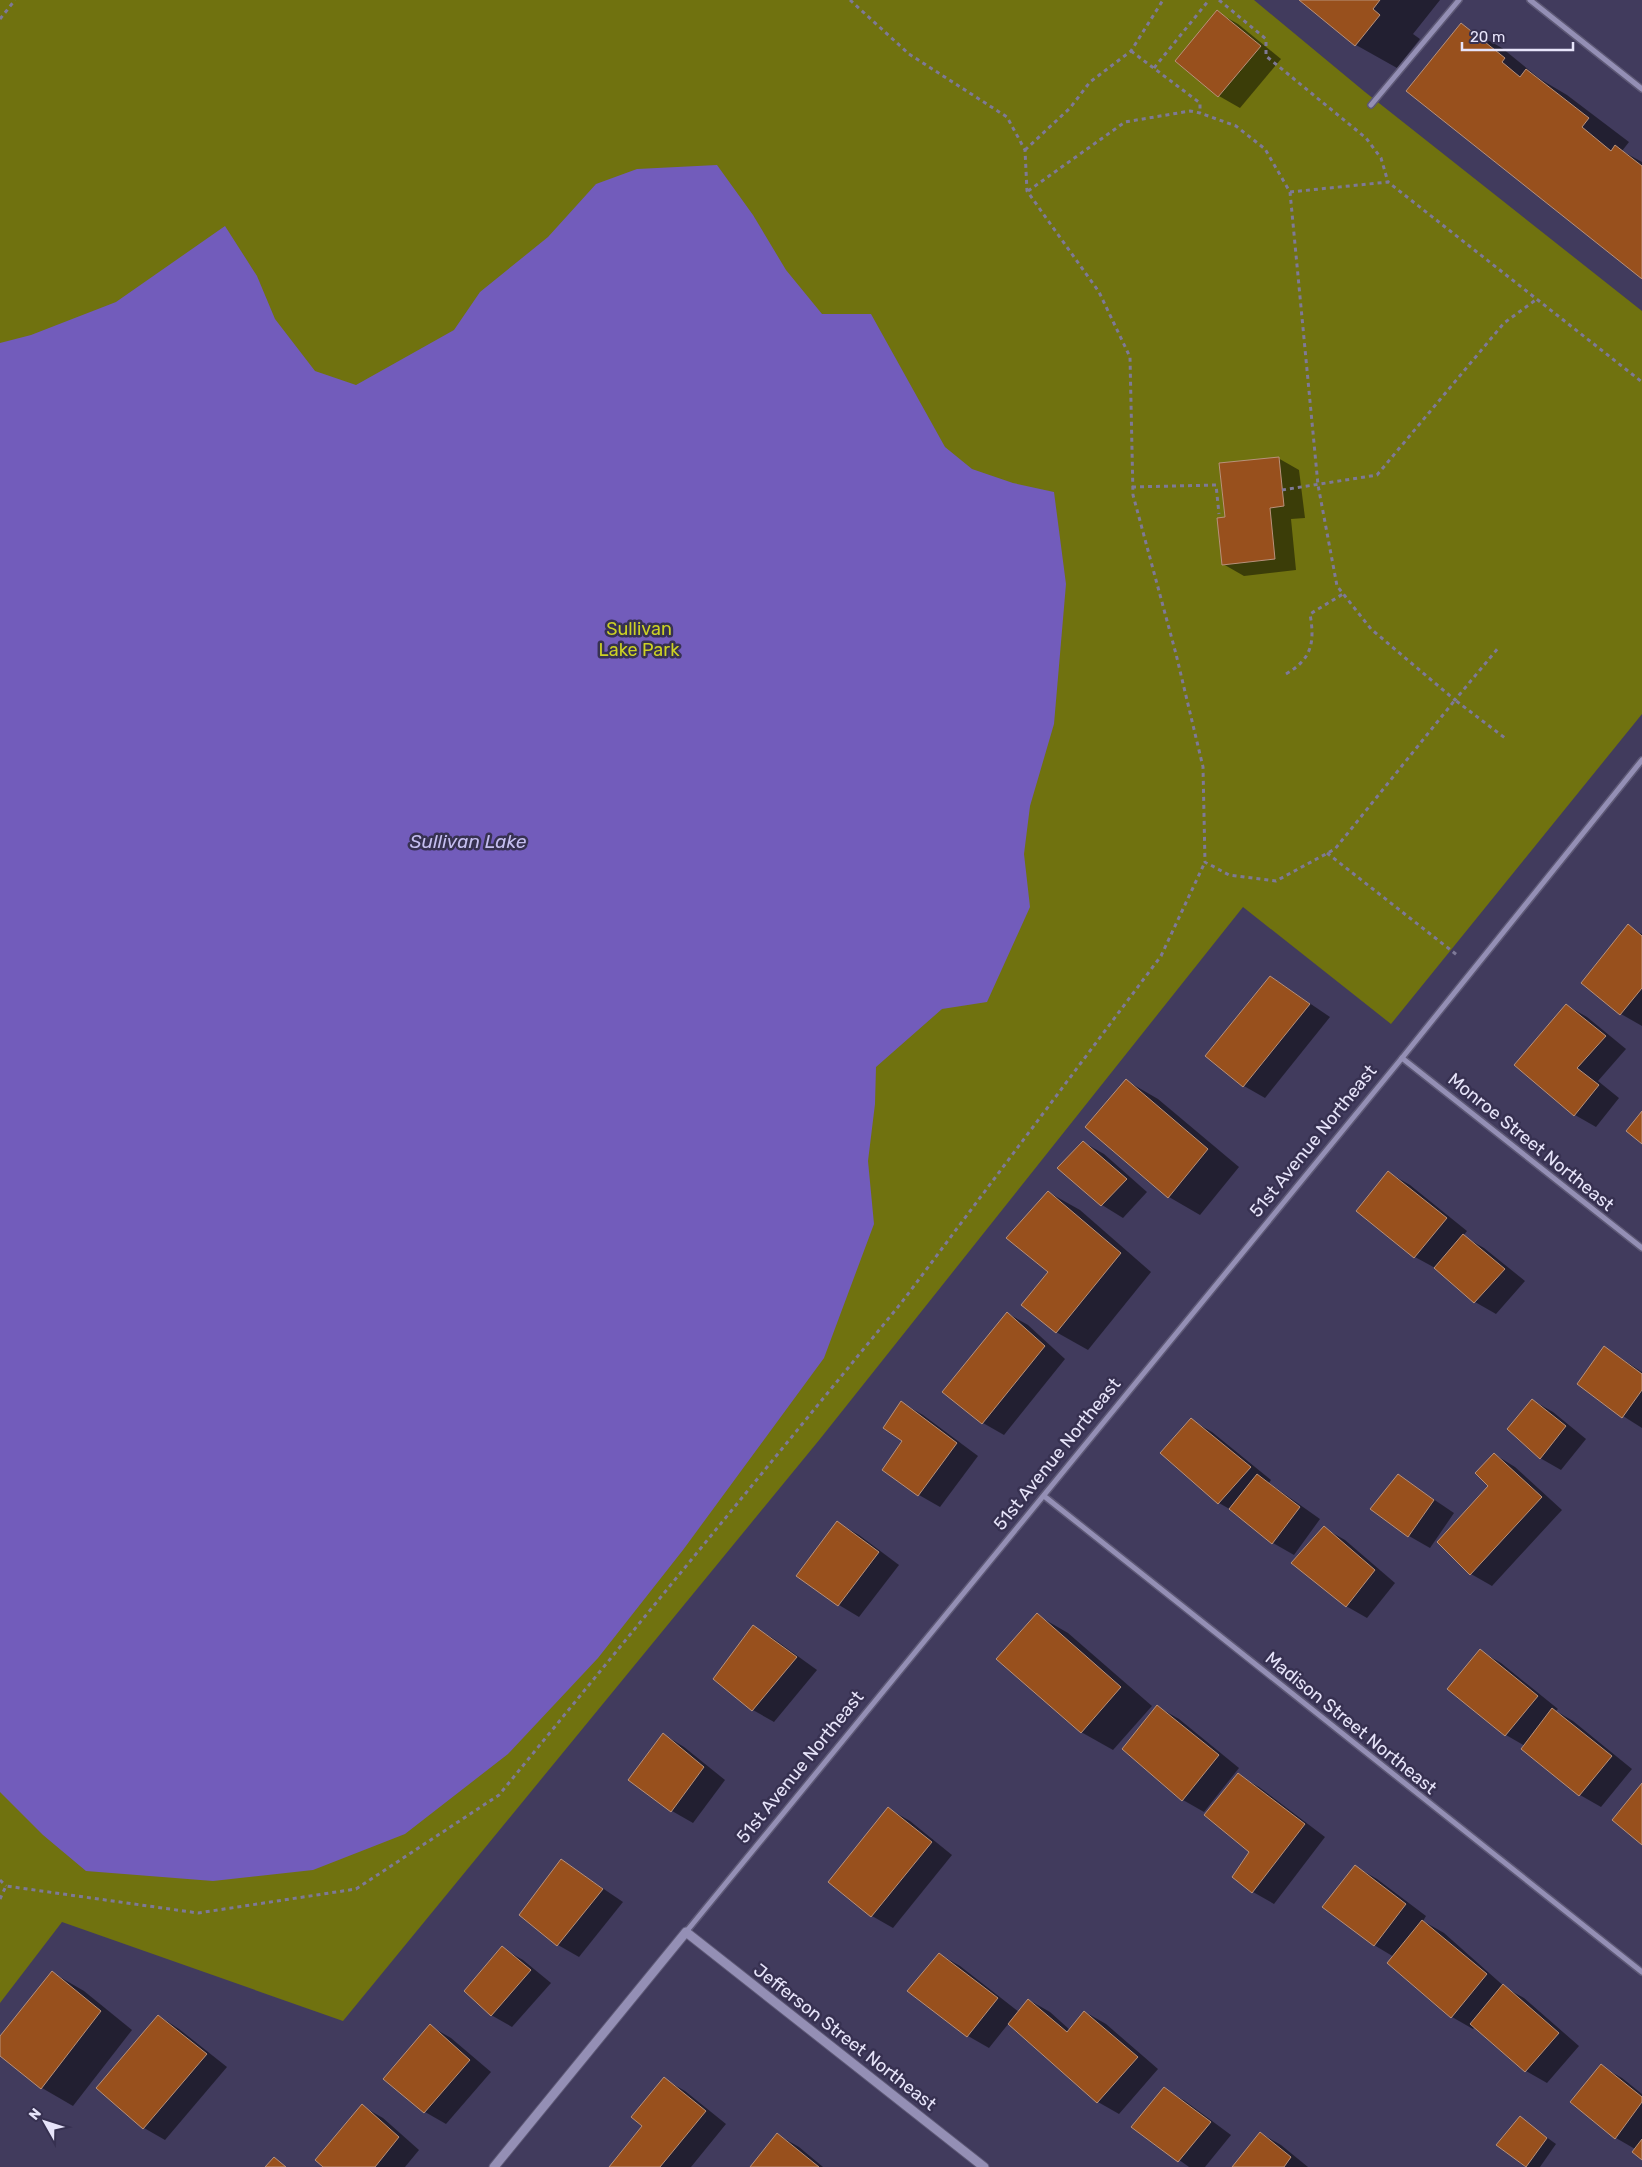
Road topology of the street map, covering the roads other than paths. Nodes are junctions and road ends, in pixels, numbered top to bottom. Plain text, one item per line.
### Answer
1 (1460, 0) edge
2 (1530, 0) edge
3 (1642, 89) edge
4 (1371, 105) dead end
5 (1642, 760) edge
6 (1402, 1058) junction
7 (1642, 1248) edge
8 (1044, 1496) junction
9 (686, 1932) junction
10 (1642, 1972) edge
11 (494, 2167) edge
12 (984, 2167) edge

1 - 4 street
2 - 3 street
5 - 6 street, 51st Avenue Northeast
6 - 7 street, Monroe Street Northeast
6 - 8 street, 51st Avenue Northeast
8 - 9 street, 51st Avenue Northeast
8 - 10 street, Madison Street Northeast
9 - 11 street, 51st Avenue Northeast
9 - 12 street, Jefferson Street Northeast

